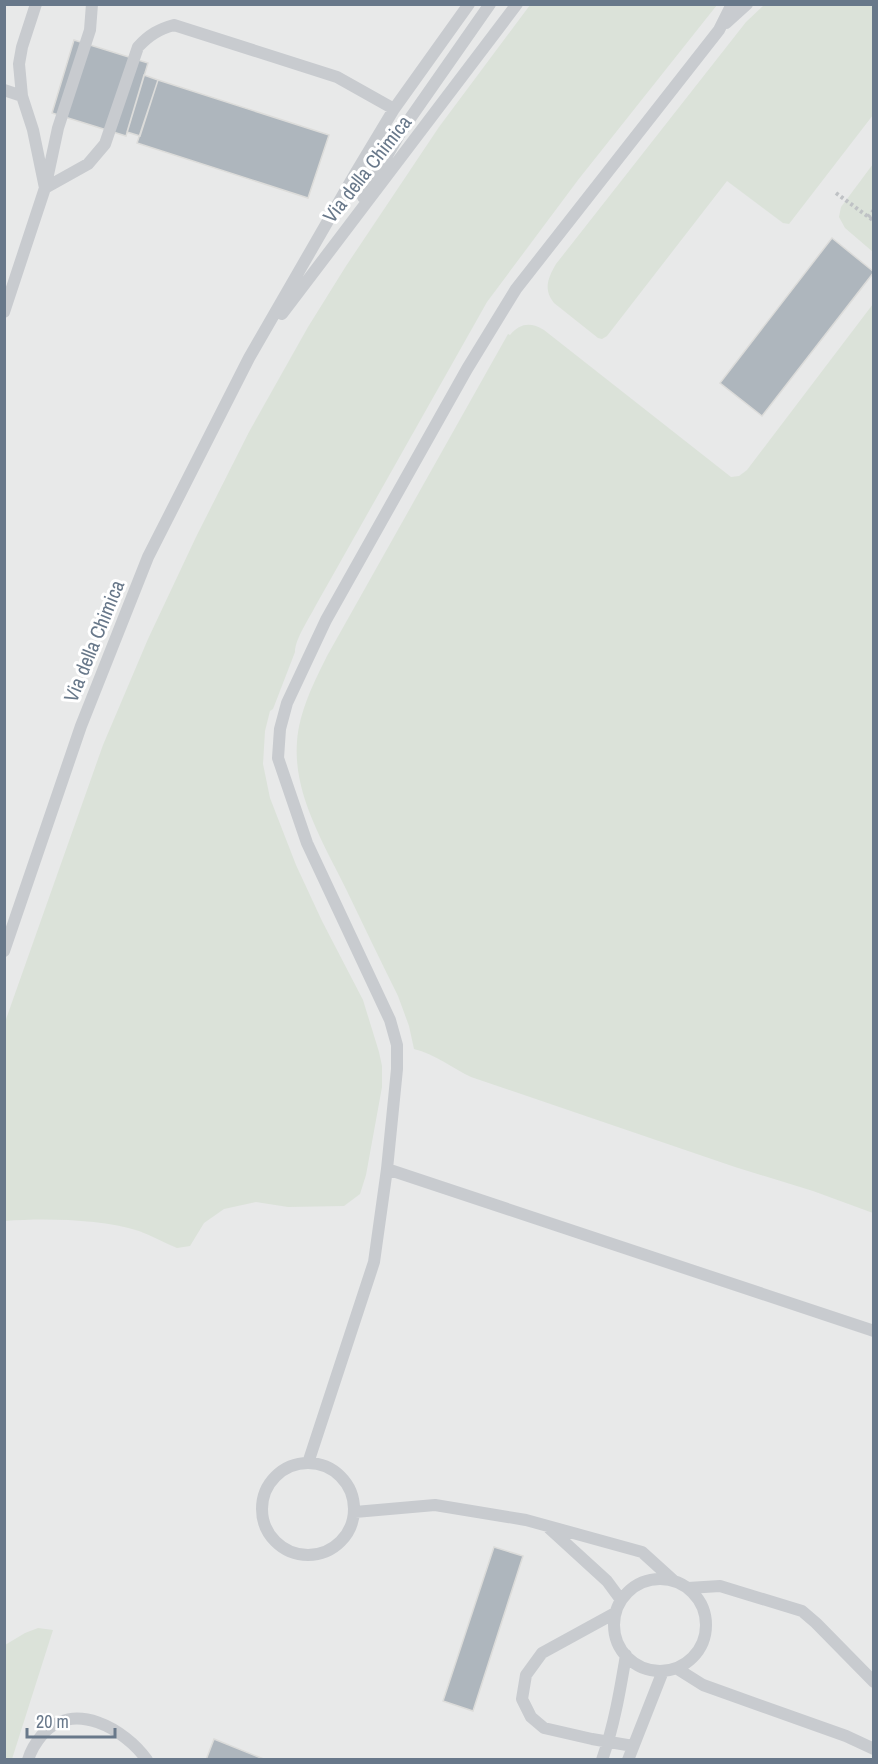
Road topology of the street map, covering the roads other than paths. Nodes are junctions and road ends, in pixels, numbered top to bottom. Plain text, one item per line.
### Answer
1 (36, 4) edge
2 (92, 4) edge
3 (469, 4) edge
4 (490, 4) edge
5 (517, 4) edge
6 (732, 4) edge
7 (747, 4) edge
8 (719, 30) junction
9 (4, 90) edge
10 (22, 96) junction
11 (394, 109) junction
12 (45, 188) junction
13 (340, 237) junction
14 (4, 312) edge
15 (249, 358) junction
16 (4, 951) edge
17 (387, 1169) junction
18 (873, 1331) edge
19 (308, 1463) junction
20 (354, 1512) junction
21 (549, 1527) junction
22 (674, 1581) junction
23 (688, 1588) junction
24 (621, 1600) junction
25 (615, 1613) junction
26 (626, 1655) junction
27 (676, 1668) junction
28 (663, 1671) junction
29 (873, 1682) edge
30 (608, 1742) junction
31 (633, 1746) junction
32 (873, 1749) edge
33 (28, 1760) edge
34 (147, 1760) edge
35 (602, 1760) edge
36 (628, 1760) edge

1 - 10 lane
2 - 12 lane
3 - 11 lane, Via della Chimica
4 - 13 lane
5 - 13 lane, Via della Chimica
6 - 8 lane
7 - 8 lane
8 - 17 lane
9 - 10 lane
10 - 12 lane
11 - 12 lane
11 - 15 lane, Via della Chimica
12 - 14 lane
13 - 15 lane, Via della Chimica
15 - 16 lane, Via della Chimica
17 - 18 lane
17 - 19 lane
19 - 20 lane
19 - 20 lane
20 - 21 lane
21 - 22 lane
21 - 24 lane
22 - 23 lane
22 - 24 lane
23 - 27 lane
23 - 29 lane
24 - 25 lane
25 - 26 lane
25 - 30 lane
26 - 28 lane
26 - 30 lane
27 - 28 lane
27 - 32 lane
28 - 31 lane
30 - 31 lane
30 - 35 lane
31 - 36 lane
33 - 34 lane

